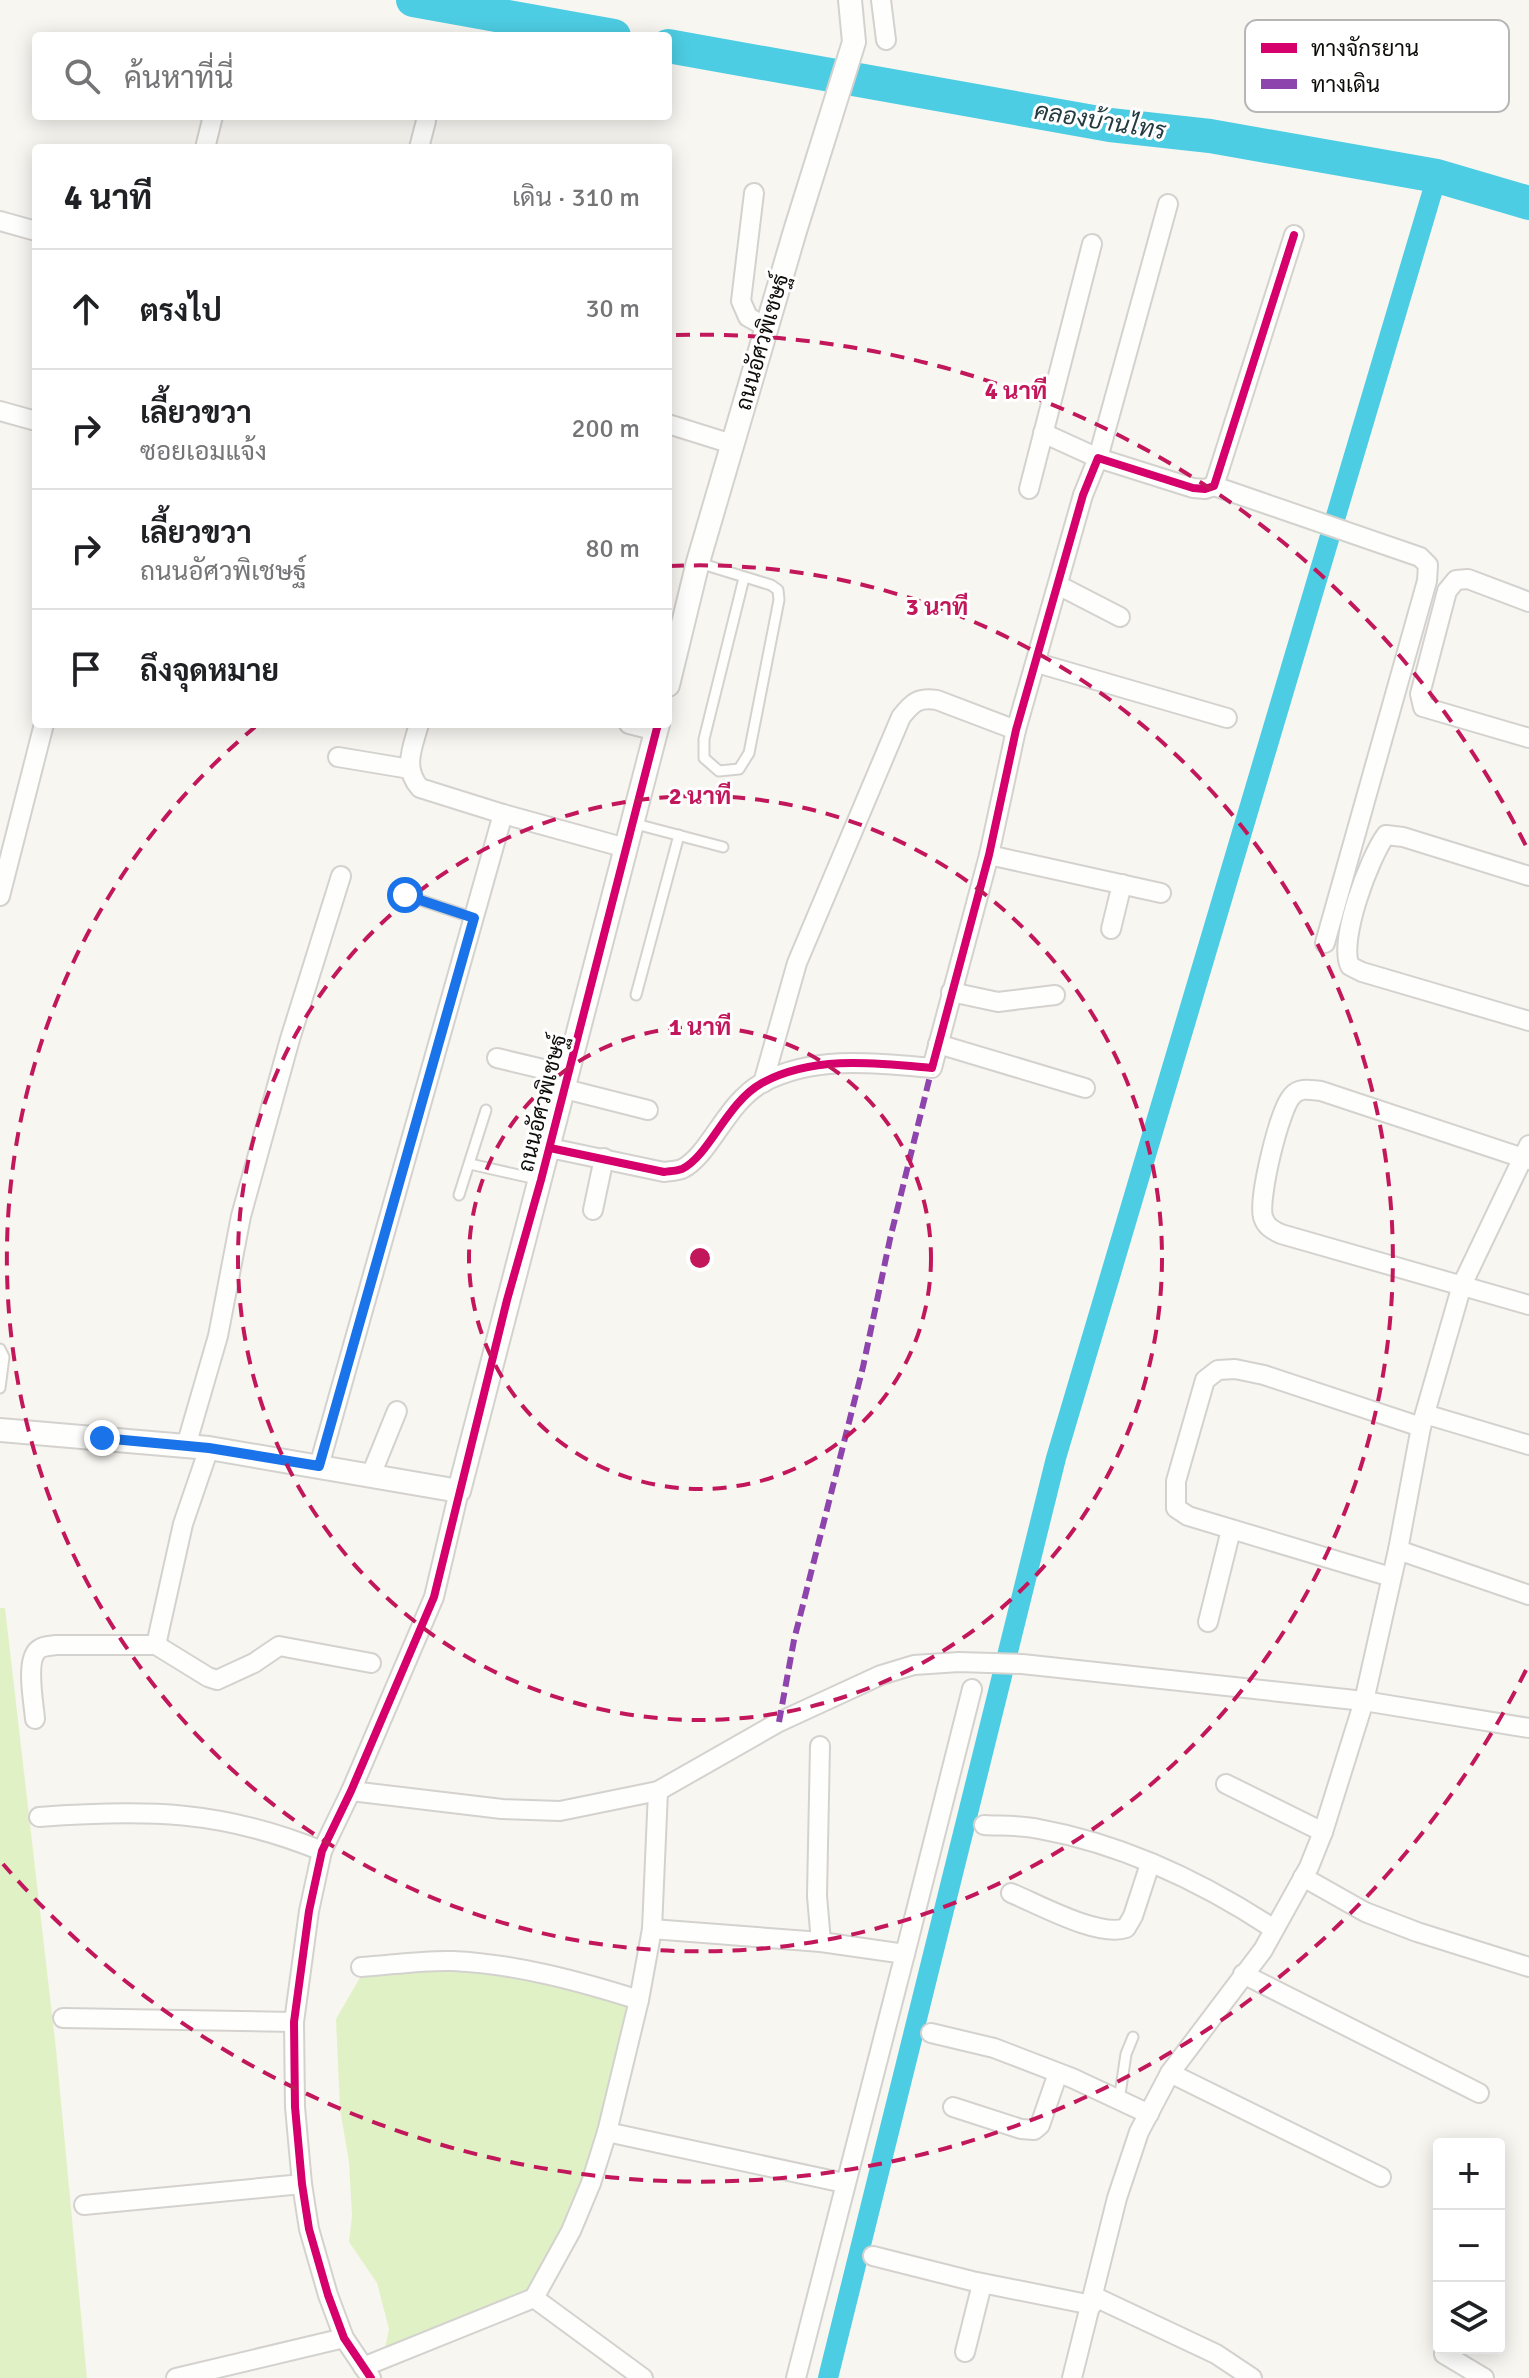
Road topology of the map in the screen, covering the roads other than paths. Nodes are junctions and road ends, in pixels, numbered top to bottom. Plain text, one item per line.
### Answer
1 (850, 0) edge
2 (881, 0) edge
3 (886, 40) dead end
4 (212, 120) edge
5 (426, 121) dead end
6 (206, 144) edge
7 (420, 144) edge
8 (754, 193) dead end
9 (1168, 204) dead end
10 (0, 221) edge
11 (32, 230) edge
12 (1294, 235) dead end
13 (1092, 244) dead end
14 (766, 327) junction
15 (0, 411) edge
16 (32, 420) edge
17 (672, 425) edge
18 (1043, 433) junction
19 (732, 444) junction
20 (1098, 458) junction
21 (1214, 486) junction
22 (1029, 489) dead end
23 (698, 562) junction
24 (744, 578) junction
25 (1058, 585) junction
26 (1529, 602) edge
27 (1120, 617) dead end
28 (1037, 663) junction
29 (672, 669) edge
30 (1227, 718) dead end
31 (43, 728) edge
32 (418, 728) edge
33 (658, 728) edge
34 (1016, 730) junction
35 (1529, 738) edge
36 (338, 757) dead end
37 (410, 769) junction
38 (503, 814) junction
39 (0, 818) edge
40 (632, 823) junction
41 (18, 826) junction
42 (679, 835) junction
43 (723, 847) dead end
44 (626, 848) junction
45 (6, 851) edge
46 (989, 855) junction
47 (341, 876) dead end
48 (1529, 876) edge
49 (1122, 884) junction
50 (1161, 893) dead end
51 (405, 895) dead end
52 (0, 896) edge
53 (474, 918) junction
54 (1111, 929) dead end
55 (1325, 943) dead end
56 (951, 992) junction
57 (636, 995) dead end
58 (1055, 995) dead end
59 (1529, 1021) edge
60 (938, 1044) junction
61 (497, 1058) dead end
62 (566, 1082) junction
63 (763, 1083) junction
64 (1085, 1088) dead end
65 (486, 1110) dead end
66 (648, 1110) dead end
67 (550, 1148) junction
68 (1526, 1154) edge
69 (604, 1158) junction
70 (470, 1164) junction
71 (541, 1180) junction
72 (459, 1195) dead end
73 (593, 1210) dead end
74 (1462, 1285) junction
75 (1529, 1305) edge
76 (0, 1349) edge
77 (0, 1388) edge
78 (397, 1411) dead end
79 (1423, 1420) junction
80 (0, 1430) edge
81 (1529, 1445) edge
82 (186, 1446) junction
83 (209, 1448) junction
84 (319, 1466) junction
85 (371, 1475) junction
86 (459, 1491) junction
87 (1231, 1530) junction
88 (1398, 1550) junction
89 (1391, 1577) junction
90 (1529, 1595) edge
91 (1208, 1622) dead end
92 (156, 1645) junction
93 (371, 1663) dead end
94 (972, 1689) dead end
95 (1364, 1701) junction
96 (35, 1719) dead end
97 (1529, 1728) edge
98 (820, 1746) dead end
99 (1226, 1784) dead end
100 (351, 1791) junction
101 (658, 1791) junction
102 (39, 1817) dead end
103 (984, 1825) dead end
104 (1323, 1832) junction
105 (322, 1851) junction
106 (1150, 1864) junction
107 (1303, 1877) junction
108 (1011, 1893) dead end
109 (652, 1929) junction
110 (1274, 1929) junction
111 (821, 1942) junction
112 (905, 1954) junction
113 (361, 1967) dead end
114 (1529, 1967) edge
115 (1243, 1974) junction
116 (639, 2000) junction
117 (63, 2018) dead end
118 (294, 2022) junction
119 (931, 2033) dead end
120 (1133, 2037) dead end
121 (1058, 2073) junction
122 (1170, 2073) junction
123 (1479, 2093) dead end
124 (1119, 2101) junction
125 (953, 2107) dead end
126 (1149, 2114) junction
127 (607, 2132) junction
128 (1381, 2177) dead end
129 (844, 2183) junction
130 (302, 2184) junction
131 (84, 2205) dead end
132 (873, 2256) dead end
133 (982, 2284) junction
134 (534, 2298) junction
135 (1093, 2300) junction
136 (344, 2338) junction
137 (965, 2352) dead end
138 (1444, 2354) dead end
139 (367, 2372) edge
140 (176, 2378) edge
141 (643, 2378) edge
142 (796, 2378) edge
143 (1072, 2378) edge
144 (1252, 2378) edge
145 (1484, 2378) edge

1 - 14 street, ถนนอัศวพิเชษฐ์
2 - 3 street
4 - 6 street
5 - 7 street
8 - 14 street
9 - 20 street
10 - 11 street
12 - 21 street
13 - 18 street
14 - 19 street, ถนนอัศวพิเชษฐ์
15 - 16 street
17 - 19 street
18 - 20 street
18 - 22 street
19 - 23 street, ถนนอัศวพิเชษฐ์
20 - 21 street
20 - 25 street
21 - 55 street
23 - 24 lane
23 - 29 street, ถนนอัศวพิเชษฐ์
24 - 24 lane
25 - 27 street
25 - 28 street
26 - 35 street
28 - 30 street
28 - 34 street
31 - 41 street
32 - 37 street
33 - 40 street, ถนนอัศวพิเชษฐ์
34 - 46 street
34 - 63 street
36 - 37 street
37 - 38 street
38 - 44 street
38 - 53 street
39 - 41 street
40 - 42 lane
40 - 44 street, ถนนอัศวพิเชษฐ์
41 - 45 street
42 - 43 lane
42 - 57 lane
44 - 62 street, ถนนอัศวพิเชษฐ์
45 - 52 street
46 - 49 street
46 - 56 street
47 - 82 street
48 - 59 street
49 - 50 street
49 - 54 street
51 - 53 lane
53 - 84 street
56 - 58 street
56 - 60 street
60 - 63 street
60 - 64 street
61 - 62 street
62 - 66 street
62 - 67 street, ถนนอัศวพิเชษฐ์
63 - 69 street
65 - 70 lane
67 - 69 street
67 - 71 street, ถนนอัศวพิเชษฐ์
68 - 74 street
68 - 74 street
69 - 73 street
70 - 71 lane
70 - 72 lane
71 - 86 street, ถนนอัศวพิเชษฐ์
74 - 75 street
74 - 79 street
76 - 77 lane
78 - 85 street
79 - 81 street
79 - 87 street
79 - 88 street
80 - 82 street
82 - 83 street
83 - 84 street
83 - 92 street
84 - 85 street
85 - 86 street
86 - 100 street
87 - 89 street
87 - 91 street
88 - 89 street
88 - 90 street
89 - 95 street
92 - 93 street
92 - 96 street
94 - 112 street
95 - 97 street
95 - 101 street
95 - 104 street
98 - 111 street
99 - 104 street
100 - 101 street
100 - 105 street
101 - 109 street
102 - 105 street
103 - 106 street
104 - 107 street
105 - 118 street
106 - 108 street
106 - 110 street
107 - 110 street
107 - 114 street
109 - 111 street
109 - 116 street
110 - 115 street
111 - 112 street
112 - 129 street
113 - 116 street
115 - 122 street
115 - 123 street
116 - 127 street
117 - 118 street
118 - 130 street
119 - 121 street
120 - 124 lane
121 - 124 street
121 - 125 street
122 - 126 street
122 - 128 street
124 - 126 street
126 - 135 street
127 - 129 street
127 - 134 street
129 - 142 street
130 - 131 street
130 - 136 street
132 - 133 street
133 - 135 street
133 - 137 street
134 - 139 street
134 - 141 street
135 - 143 street
135 - 144 street
136 - 139 street
136 - 140 street
138 - 145 street

